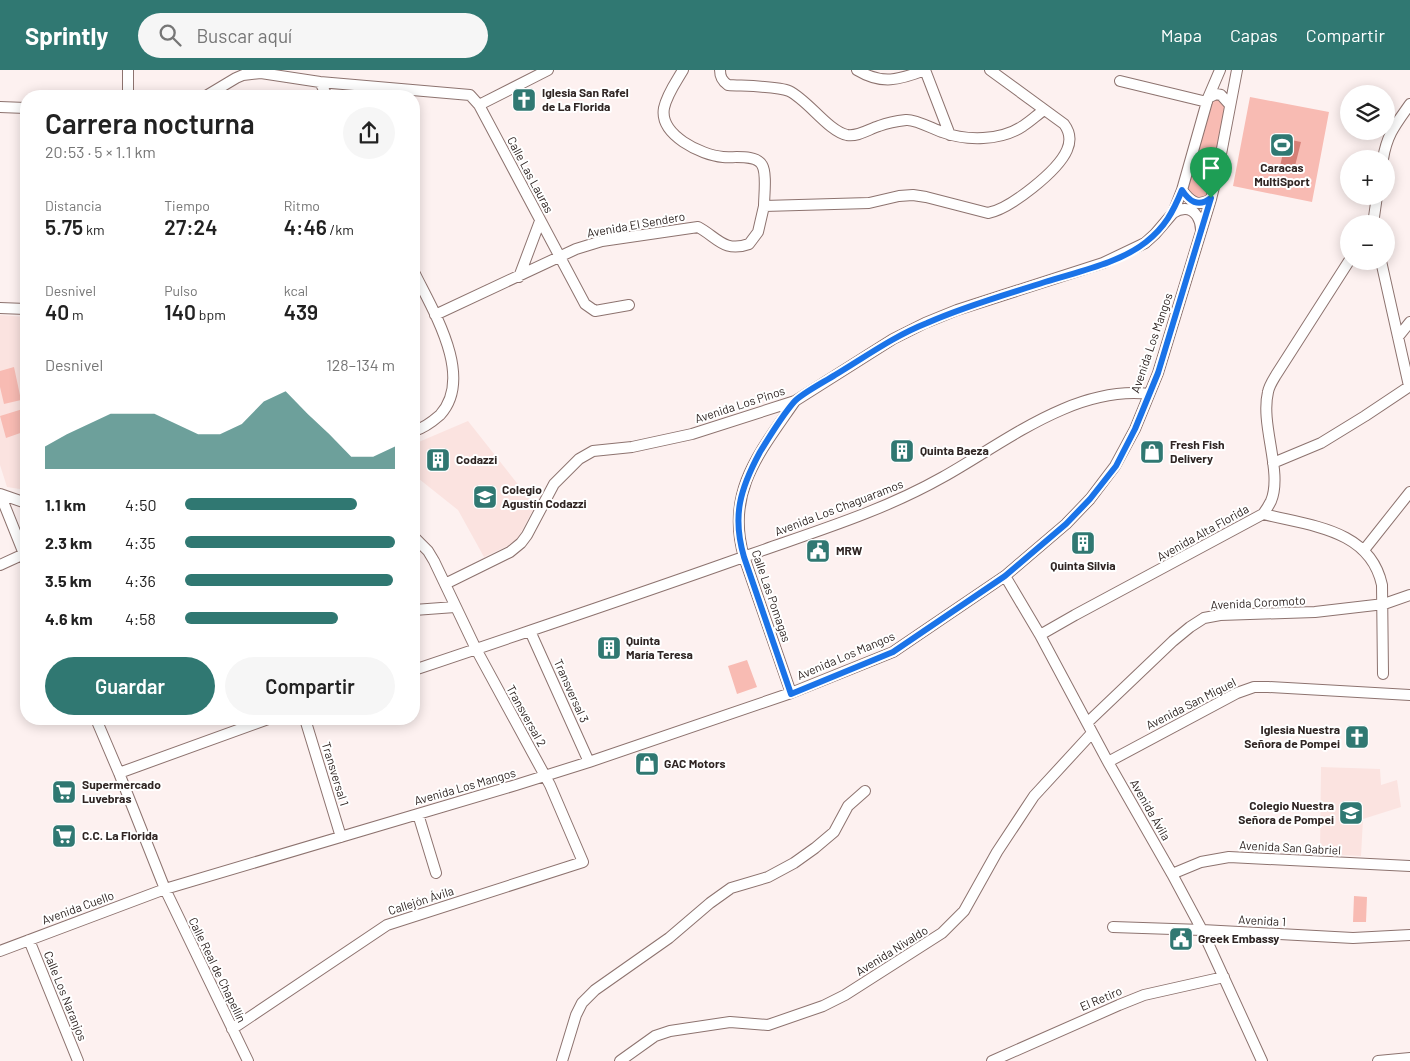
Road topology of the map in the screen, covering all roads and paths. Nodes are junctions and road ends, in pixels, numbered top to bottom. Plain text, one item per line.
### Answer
1 (128, 70) edge
2 (548, 70) edge
3 (683, 70) edge
4 (720, 70) edge
5 (857, 70) edge
6 (925, 70) edge
7 (990, 70) edge
8 (1220, 70) edge
9 (1236, 70) edge
10 (1120, 80) dead end
11 (320, 82) junction
12 (128, 90) edge
13 (216, 90) edge
14 (324, 90) edge
15 (412, 90) edge
16 (420, 91) edge
17 (1208, 100) junction
18 (479, 104) junction
19 (1410, 104) edge
20 (1230, 105) junction
21 (0, 107) edge
22 (20, 108) edge
23 (1044, 110) junction
24 (950, 135) junction
25 (1384, 150) edge
26 (1182, 190) junction
27 (1211, 198) junction
28 (764, 206) junction
29 (1173, 213) junction
30 (540, 221) junction
31 (1201, 231) junction
32 (560, 256) junction
33 (1343, 270) edge
34 (1383, 270) edge
35 (519, 277) junction
36 (420, 284) edge
37 (629, 305) dead end
38 (0, 308) edge
39 (20, 309) edge
40 (435, 315) junction
41 (1410, 322) edge
42 (1398, 336) junction
43 (1410, 386) edge
44 (1149, 394) junction
45 (795, 401) junction
46 (420, 429) edge
47 (1273, 463) junction
48 (1410, 492) edge
49 (0, 494) edge
50 (20, 501) edge
51 (1264, 514) junction
52 (420, 543) edge
53 (20, 544) edge
54 (1364, 550) junction
55 (744, 557) junction
56 (20, 558) edge
57 (0, 565) edge
58 (1005, 576) junction
59 (445, 584) junction
60 (1410, 595) edge
61 (1384, 604) junction
62 (455, 607) junction
63 (420, 610) edge
64 (530, 631) junction
65 (1040, 636) junction
66 (476, 649) junction
67 (420, 668) edge
68 (1383, 674) dead end
69 (791, 694) junction
70 (1410, 695) edge
71 (1087, 723) junction
72 (99, 725) edge
73 (251, 725) edge
74 (307, 725) edge
75 (1092, 733) junction
76 (589, 762) junction
77 (1108, 762) junction
78 (119, 772) junction
79 (544, 776) junction
80 (865, 791) dead end
81 (418, 814) junction
82 (341, 837) junction
83 (583, 862) joint
84 (1410, 866) edge
85 (436, 873) dead end
86 (1172, 874) junction
87 (165, 889) junction
88 (1113, 928) dead end
89 (1202, 930) junction
90 (1410, 935) edge
91 (29, 940) junction
92 (0, 951) edge
93 (1224, 977) junction
94 (232, 1029) junction
95 (1410, 1058) edge
96 (78, 1061) edge
97 (248, 1061) edge
98 (562, 1061) edge
99 (620, 1061) edge
100 (992, 1061) edge
101 (1262, 1061) edge
102 (1378, 1061) edge

1 - 12 street
2 - 18 street
3 - 28 street
4 - 24 street
5 - 6 street
6 - 24 street
7 - 23 street
8 - 17 street, Avenida Los Pinos
9 - 20 street, Avenida Los Mangos
10 - 17 street
11 - 13 street
11 - 14 street
11 - 15 street
16 - 18 street
17 - 20 street
17 - 26 street, Avenida Los Pinos
18 - 30 street, Calle Las Lauras
19 - 25 street
20 - 27 street, Avenida Los Mangos
21 - 22 street
23 - 24 street
23 - 28 street
26 - 27 street
26 - 29 street, Avenida Los Pinos
27 - 31 street, Avenida Los Mangos
28 - 32 street, Avenida El Sendero
29 - 31 street
29 - 45 street, Avenida Los Pinos
30 - 32 street, Calle Las Lauras
30 - 35 street
31 - 44 street, Avenida Los Mangos
32 - 35 street, Avenida El Sendero
32 - 37 street, Calle Las Lauras
33 - 47 street, Avenida Alta Florida
34 - 42 street
35 - 40 street, Avenida El Sendero
36 - 40 street
38 - 39 street
40 - 46 street
41 - 42 street
42 - 43 street
43 - 47 street
44 - 55 street, Avenida Los Chaguaramos
44 - 58 street, Avenida Los Mangos
45 - 55 street, Calle Las Pomagas
45 - 59 street, Avenida Los Pinos
47 - 51 street, Avenida Alta Florida
48 - 54 street
49 - 50 street
49 - 53 street
51 - 54 street
51 - 65 street, Avenida Alta Florida
52 - 59 street, Transversal 2
54 - 61 street
55 - 64 street, Avenida Los Chaguaramos
55 - 69 street, Calle Las Pomagas
56 - 57 street
58 - 65 street, Avenida Ávila
58 - 69 street, Avenida Los Mangos
59 - 62 street, Transversal 2
60 - 61 street, Avenida Coromoto
61 - 68 street
61 - 71 street, Avenida Coromoto
62 - 63 street
62 - 66 street, Transversal 2
64 - 66 street, Avenida Los Chaguaramos
64 - 76 street, Transversal 3
65 - 71 street, Avenida Ávila
66 - 67 street, Avenida Los Chaguaramos
66 - 79 street, Transversal 2
69 - 76 street, Avenida Los Mangos
70 - 77 street, Avenida San Miguel
71 - 75 street, Avenida Ávila
72 - 78 street, Calle Real de Chapellín
73 - 78 street
74 - 82 street, Transversal 1
75 - 77 street, Avenida Ávila
75 - 99 street, Avenida Nivaldo
76 - 79 street, Avenida Los Mangos
77 - 86 street, Avenida Ávila
78 - 87 street, Calle Real de Chapellín
79 - 81 street, Avenida Los Mangos
79 - 83 street, Transversal 2
80 - 98 street
81 - 82 street, Avenida Los Mangos
81 - 85 street
82 - 87 street, Avenida Los Mangos
83 - 94 street, Callejón Ávila
84 - 86 street, Avenida San Gabriel
86 - 89 street, Avenida Ávila
87 - 91 street, Avenida Cuello
87 - 94 street, Calle Real de Chapellín
88 - 89 street, Avenida 1
89 - 90 street, Avenida 1
89 - 93 street, Avenida Ávila
91 - 92 street, Avenida Cuello
91 - 96 street, Calle Los Naranjos
93 - 100 street, El Retiro
93 - 101 street, Avenida Ávila
94 - 97 street, Calle Real de Chapellín
95 - 102 street

